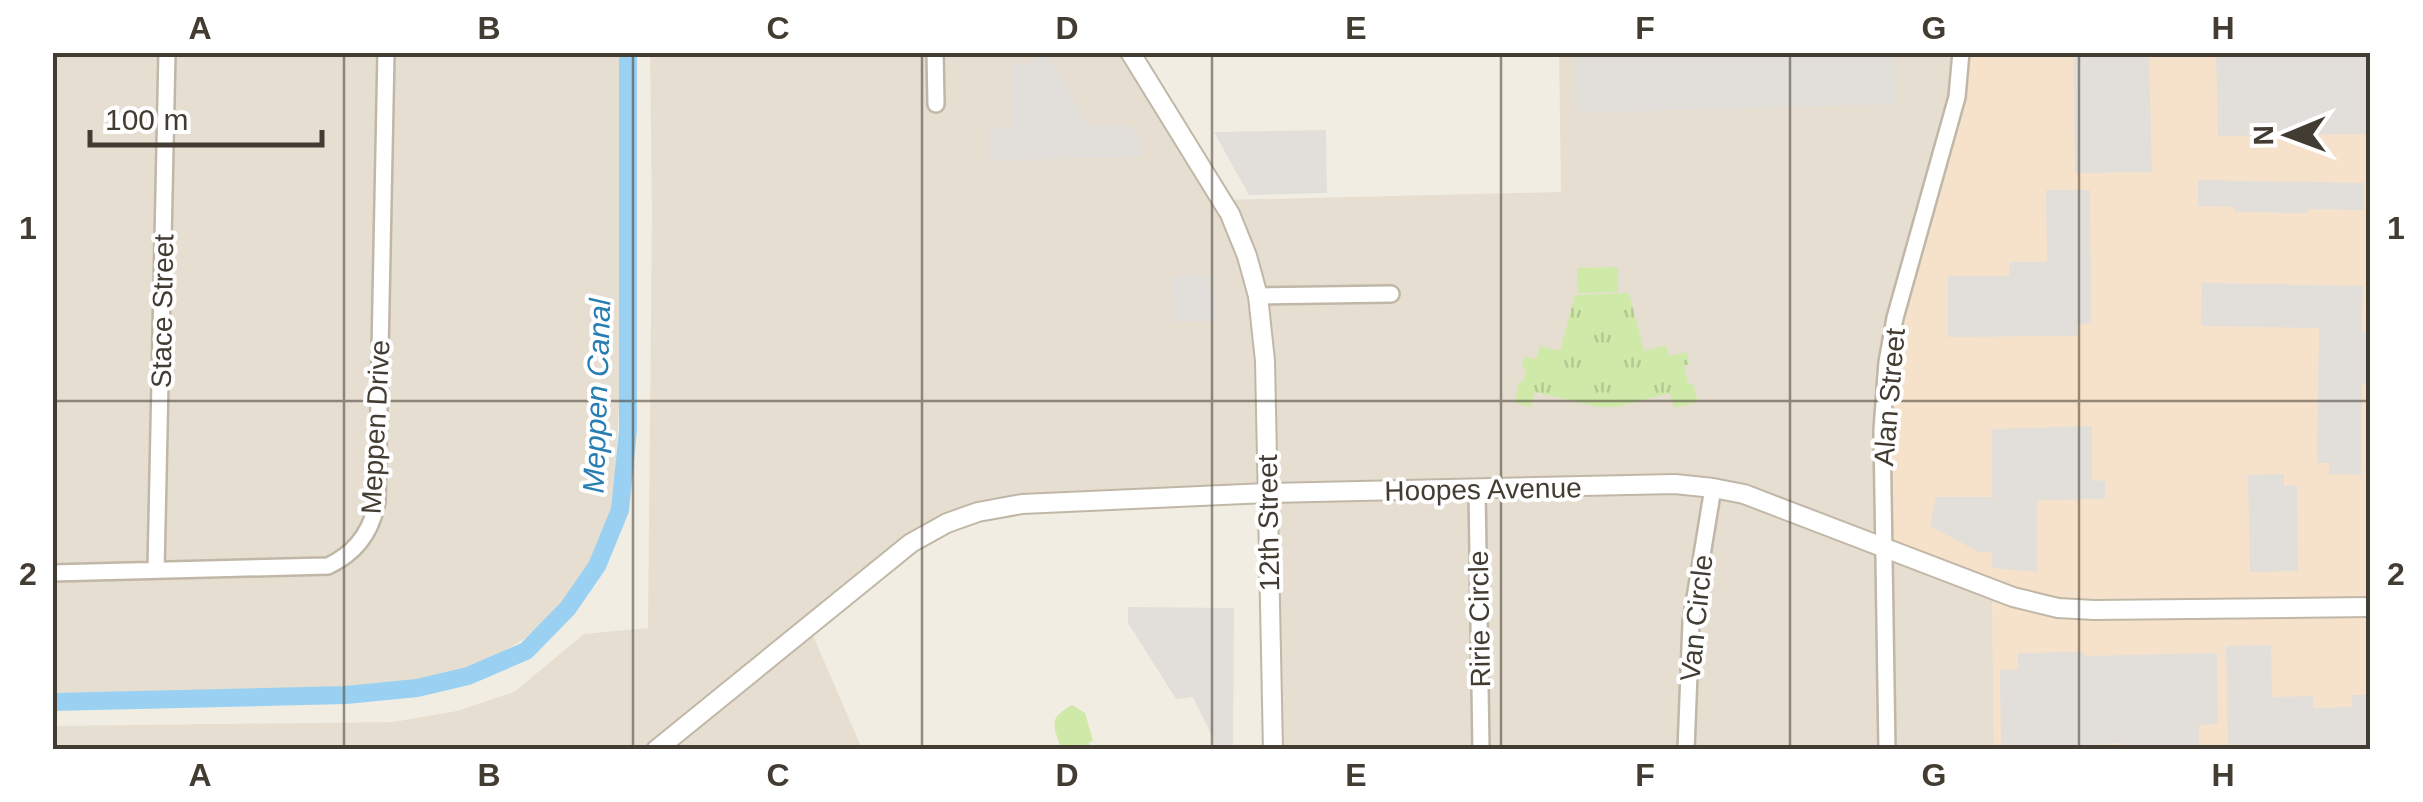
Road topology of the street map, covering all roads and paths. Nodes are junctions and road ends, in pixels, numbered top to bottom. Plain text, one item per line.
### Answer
1 (167, 52) edge
2 (386, 52) edge
3 (935, 52) edge
4 (1130, 52) edge
5 (1962, 52) edge
6 (936, 104) dead end
7 (1392, 294) dead end
8 (1258, 296) junction
9 (1713, 488) junction
10 (1477, 489) junction
11 (1267, 493) junction
12 (1883, 549) junction
13 (156, 570) junction
14 (52, 573) edge
15 (2370, 606) edge
16 (656, 750) edge
17 (1273, 750) edge
18 (1481, 750) edge
19 (1686, 750) edge
20 (1887, 750) edge

1 - 13 street, Stace Street
2 - 13 street, Meppen Drive
3 - 6 street
4 - 8 street, 12th Street
5 - 12 street, Alan Street
7 - 8 street
8 - 11 street, 12th Street
9 - 10 street, Hoopes Avenue
9 - 12 street, Hoopes Avenue
9 - 19 street, Van Circle
10 - 11 street, Hoopes Avenue
10 - 18 street, Ririe Circle
11 - 16 street, Hoopes Avenue
11 - 17 street, 12th Street
12 - 15 street, Hoopes Avenue
12 - 20 street, Alan Street
13 - 14 street, Meppen Drive

